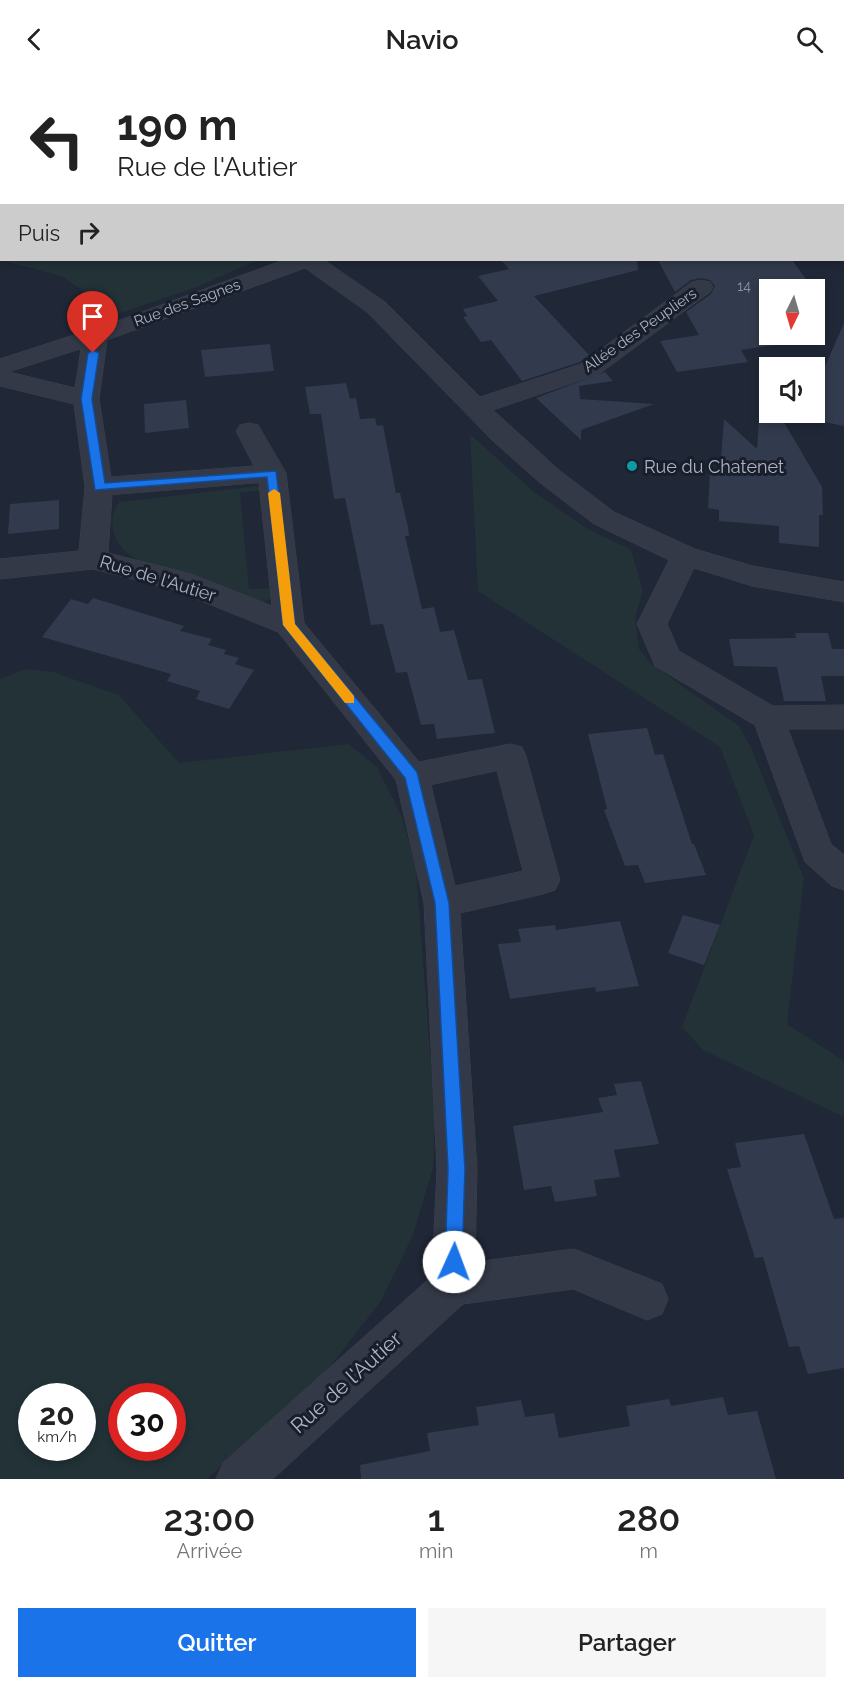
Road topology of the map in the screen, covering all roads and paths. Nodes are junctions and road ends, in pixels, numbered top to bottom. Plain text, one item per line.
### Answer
1 (304, 261) edge
2 (308, 261) edge
3 (701, 287) dead end
4 (94, 336) junction
5 (0, 367) edge
6 (0, 378) edge
7 (86, 399) junction
8 (476, 407) junction
9 (249, 431) dead end
10 (272, 473) junction
11 (99, 488) junction
12 (685, 556) junction
13 (93, 559) junction
14 (0, 569) edge
15 (844, 592) edge
16 (289, 625) junction
17 (844, 717) edge
18 (768, 718) junction
19 (412, 776) junction
20 (844, 876) edge
21 (442, 903) junction
22 (453, 1285) junction
23 (647, 1299) dead end
24 (239, 1479) edge

1 - 4 street, Rue des Sagnes
2 - 8 street
3 - 8 street, Allée des Peupliers
4 - 5 street, Rue des Sagnes
4 - 7 street, Rue de l'Autier
6 - 7 street
7 - 11 street, Rue de l'Autier
8 - 12 street
9 - 10 street
10 - 11 street
10 - 16 street
11 - 13 street, Rue de l'Autier
12 - 15 street
12 - 18 street
13 - 14 street
13 - 16 street, Rue de l'Autier
16 - 19 street, Rue de l'Autier
17 - 18 street
18 - 20 street
19 - 21 street, Rue de l'Autier
19 - 21 street
21 - 22 street, Rue de l'Autier
22 - 23 street
22 - 24 street, Rue de l'Autier

